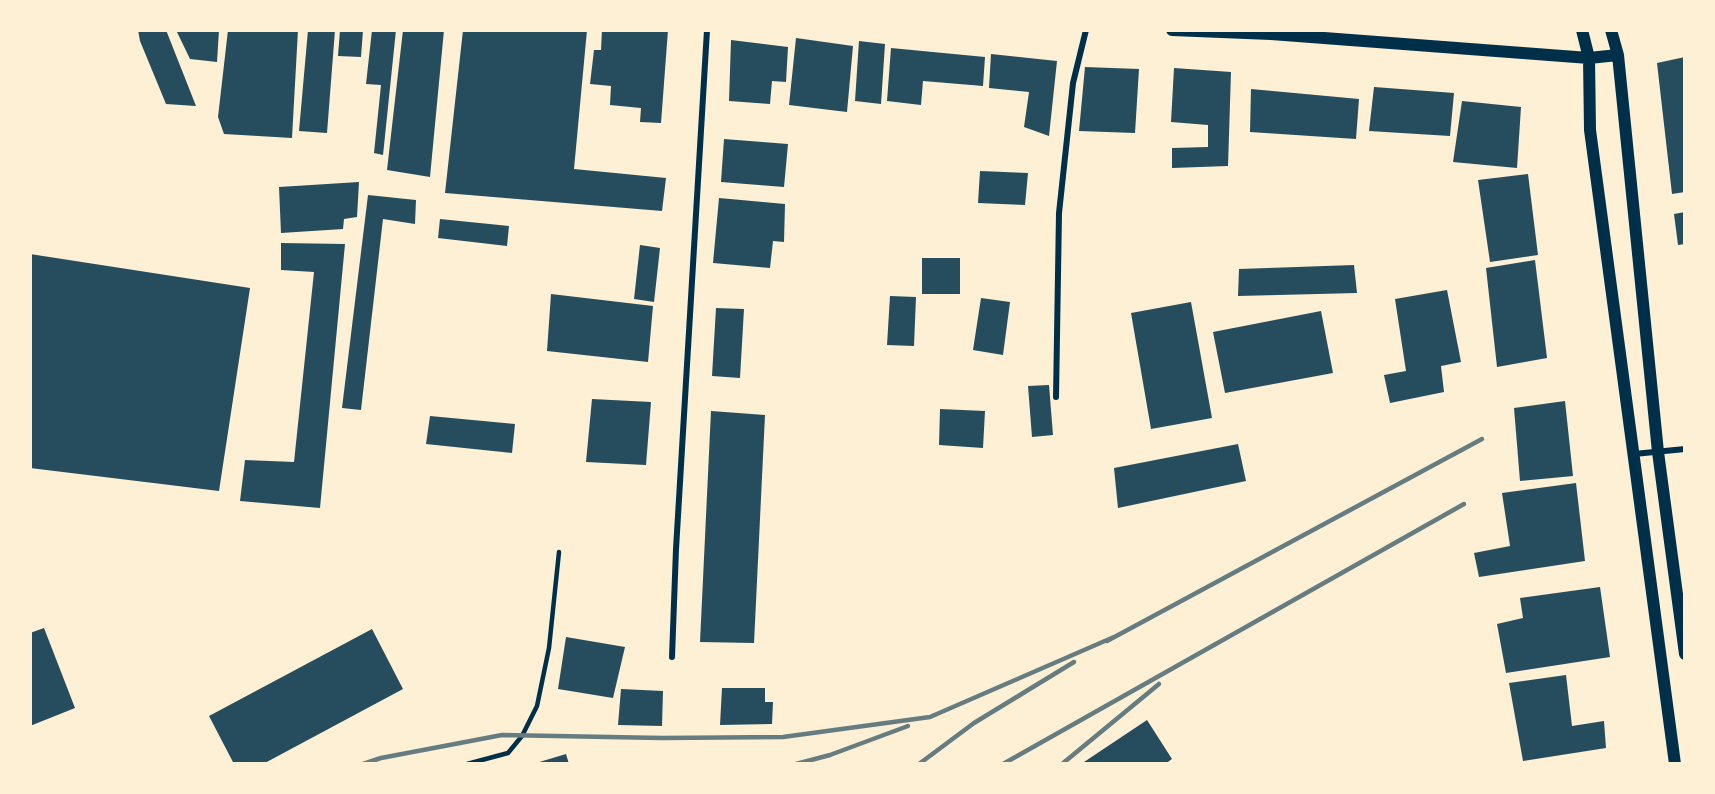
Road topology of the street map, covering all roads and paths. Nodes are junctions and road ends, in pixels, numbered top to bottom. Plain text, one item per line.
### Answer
1 (707, 30) edge
2 (1086, 30) edge
3 (1172, 30) edge
4 (1582, 30) edge
5 (1611, 30) edge
6 (1618, 55) junction
7 (1589, 58) junction
8 (1056, 397) dead end
9 (1685, 449) edge
10 (1658, 452) junction
11 (1633, 454) junction
12 (559, 552) dead end
13 (1685, 654) edge
14 (672, 657) dead end
15 (467, 764) edge
16 (1675, 764) edge

1 - 14 street
2 - 8 street
3 - 7 main road
4 - 7 main road
5 - 6 main road
6 - 7 main road
6 - 10 main road
7 - 11 main road
9 - 10 street
10 - 11 street
10 - 13 main road
11 - 16 main road
12 - 15 lane

